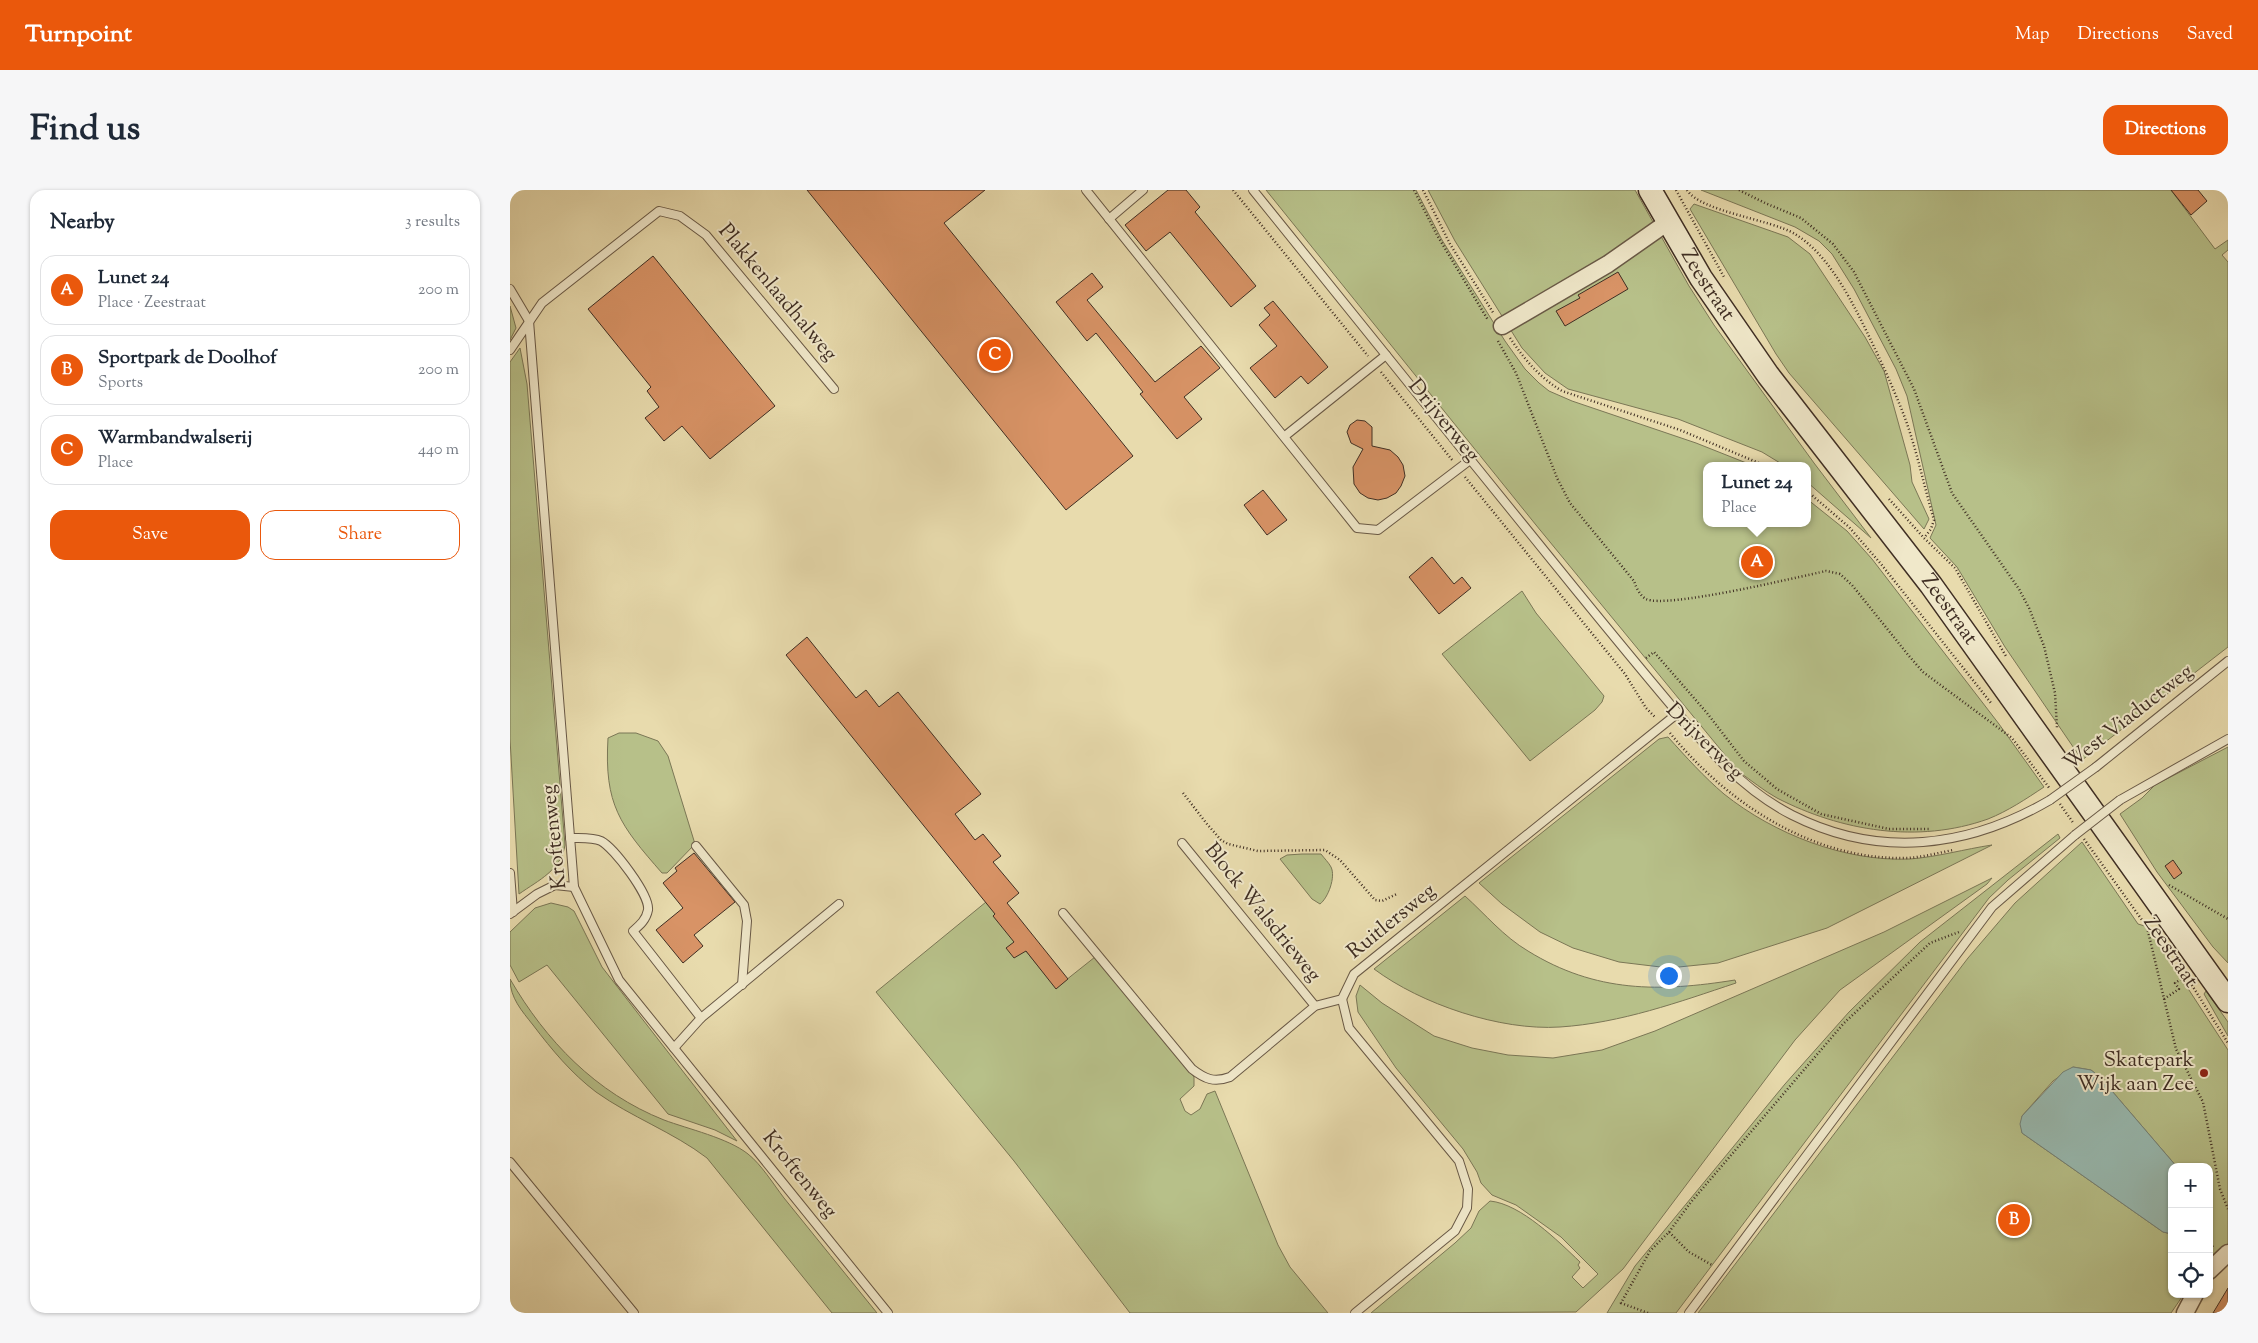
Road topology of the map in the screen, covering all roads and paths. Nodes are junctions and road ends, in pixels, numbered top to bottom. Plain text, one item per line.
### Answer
1 (1086, 190) edge
2 (1143, 190) edge
3 (1233, 190) edge
4 (1253, 190) edge
5 (1414, 190) edge
6 (1423, 190) edge
7 (1650, 190) edge
8 (1687, 190) edge
9 (1740, 190) edge
10 (1109, 219) junction
11 (1668, 222) junction
12 (510, 289) edge
13 (529, 321) junction
14 (1496, 329) junction
15 (510, 350) edge
16 (1386, 355) junction
17 (1374, 364) junction
18 (834, 389) dead end
19 (1285, 436) junction
20 (1470, 460) junction
21 (1756, 462) edge
22 (1459, 469) junction
23 (1811, 494) edge
24 (1924, 538) dead end
25 (2228, 661) edge
26 (1637, 665) junction
27 (1625, 674) junction
28 (1995, 708) dead end
29 (1678, 713) junction
30 (1664, 725) junction
31 (2062, 735) dead end
32 (2228, 739) edge
33 (1183, 793) dead end
34 (2052, 798) junction
35 (2060, 804) dead end
36 (2075, 826) dead end
37 (1936, 829) dead end
38 (2078, 834) junction
39 (570, 838) junction
40 (1182, 843) dead end
41 (696, 846) dead end
42 (1957, 849) dead end
43 (510, 873) edge
44 (2162, 881) dead end
45 (574, 887) junction
46 (1397, 894) dead end
47 (838, 904) dead end
48 (511, 913) edge
49 (1063, 914) dead end
50 (2228, 919) edge
51 (1978, 925) junction
52 (2182, 969) dead end
53 (2186, 976) junction
54 (742, 985) junction
55 (2164, 998) junction
56 (1342, 999) junction
57 (2228, 1001) edge
58 (1315, 1006) junction
59 (701, 1018) junction
60 (2228, 1043) edge
61 (674, 1048) junction
62 (510, 1162) edge
63 (2228, 1209) edge
64 (1669, 1232) junction
65 (2228, 1254) edge
66 (2213, 1268) edge
67 (1722, 1271) junction
68 (2193, 1298) edge
69 (634, 1313) edge
70 (888, 1313) edge
71 (1355, 1313) edge
72 (1648, 1313) edge
73 (1689, 1313) edge
74 (2185, 1313) edge

1 - 10 lane
2 - 10 lane
3 - 17 path, Drijverweg
4 - 16 lane, Drijverweg
5 - 14 path
6 - 14 path
7 - 11 main road, Zeestraat
8 - 24 path
9 - 31 path
10 - 19 lane
11 - 14 street
11 - 57 main road, Zeestraat
12 - 13 lane, Kroftenweg
13 - 15 lane, Plakkenlaadhalweg
13 - 18 lane, Plakkenlaadhalweg
13 - 39 lane, Kroftenweg
14 - 21 path
14 - 34 path
16 - 17 lane
16 - 20 lane, Drijverweg
17 - 19 lane
17 - 22 path, Drijverweg
19 - 22 lane
20 - 22 lane
20 - 26 lane, Drijverweg
22 - 27 path, Drijverweg
23 - 28 path, Zeestraat
25 - 34 lane, West Viaductweg, bridge
26 - 27 path, Drijverweg
26 - 29 lane, Drijverweg
26 - 37 path, Drijverweg
27 - 30 path, Drijverweg
29 - 30 lane, Ruitlersweg
29 - 34 lane, Drijverweg
30 - 42 path, Drijverweg
30 - 56 lane, Ruitlersweg
32 - 38 lane, bridge
33 - 46 path
35 - 36 path
38 - 51 lane
38 - 55 path
39 - 45 lane, Kroftenweg
39 - 59 lane
40 - 58 lane, Block Walsdrieweg
41 - 54 lane
43 - 48 lane
44 - 50 path
45 - 48 lane
45 - 61 lane, Kroftenweg
47 - 54 lane
49 - 58 lane
51 - 64 path
51 - 67 lane
52 - 53 path, Zeestraat
53 - 55 path
53 - 60 path, Zeestraat
54 - 59 lane
55 - 63 path
56 - 58 lane
56 - 71 lane, Block Walsdrieweg
59 - 61 lane
61 - 70 lane, Kroftenweg
62 - 69 lane
64 - 67 path
64 - 72 path
65 - 66 street
67 - 73 lane
68 - 74 street

